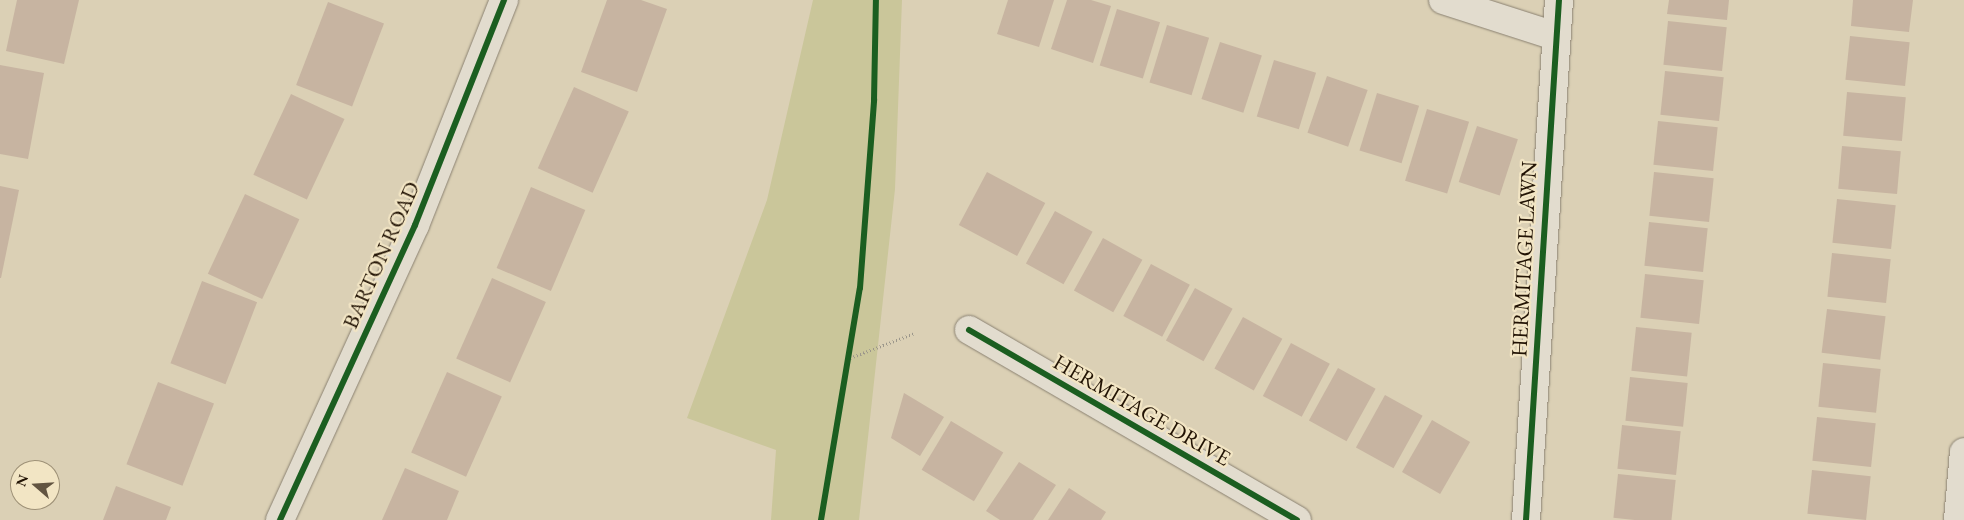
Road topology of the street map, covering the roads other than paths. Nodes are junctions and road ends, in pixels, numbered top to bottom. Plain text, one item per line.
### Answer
1 (504, 0) edge
2 (1444, 0) edge
3 (1559, 0) edge
4 (1555, 36) junction
5 (969, 330) dead end
6 (1964, 452) edge
7 (280, 520) edge
8 (1296, 520) edge
9 (1526, 520) edge
10 (1958, 520) edge

1 - 7 street, BARTON ROAD
2 - 4 street
3 - 4 street, HERMITAGE LAWN
4 - 9 street, HERMITAGE LAWN
5 - 8 street, HERMITAGE DRIVE
6 - 10 street

